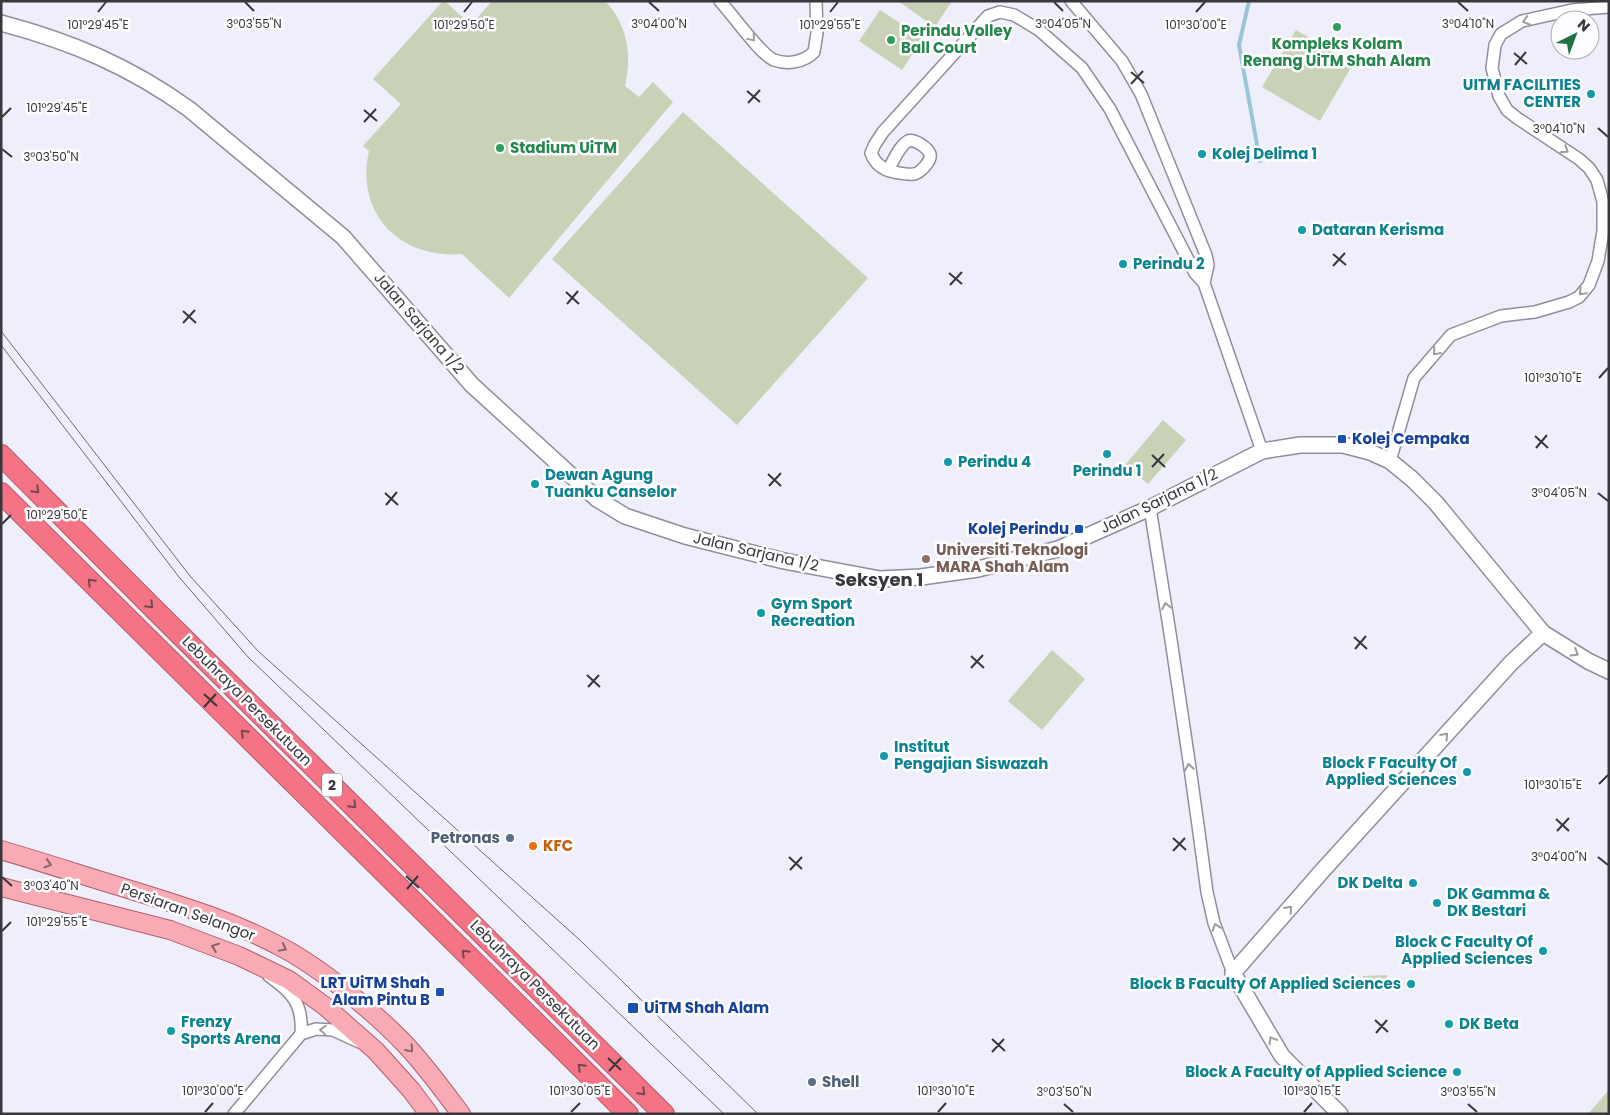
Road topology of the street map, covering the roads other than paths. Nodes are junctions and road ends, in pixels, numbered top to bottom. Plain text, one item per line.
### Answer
1 (720, 1) edge
2 (816, 1) edge
3 (1071, 1) edge
4 (1609, 7) edge
5 (1, 23) edge
6 (888, 170) dead end
7 (1204, 282) junction
8 (1262, 451) junction
9 (1, 455) edge
10 (1390, 461) junction
11 (1, 493) edge
12 (1150, 508) junction
13 (1544, 633) junction
14 (1609, 671) edge
15 (1, 850) edge
16 (1, 887) edge
17 (239, 956) junction
18 (1233, 973) junction
19 (301, 1034) junction
20 (376, 1051) junction
21 (234, 1114) edge
22 (429, 1114) edge
23 (461, 1114) edge
24 (628, 1114) edge
25 (664, 1114) edge
26 (1340, 1114) edge

1 -> 2 street
3 - 7 street
4 -> 10 street
5 - 12 street, Jalan Sarjana 1/2
6 - 7 street
7 - 8 street
8 - 10 street, Jalan Sarjana 1/2
8 - 12 street, Jalan Sarjana 1/2
9 -> 25 highway, Lebuhraya Persekutuan / 2
10 - 13 street, Jalan Sarjana 1/2
24 -> 11 highway, Lebuhraya Persekutuan / 2
18 -> 12 street
13 -> 14 street, Jalan Sarjana 1/2
18 -> 13 street
15 -> 23 main road, Persiaran Selangor
17 -> 16 main road, Persiaran Selangor
17 - 19 street
17 - 20 main road, Persiaran Selangor
26 -> 18 street
20 -> 19 street
19 - 21 street
20 - 22 main road, Persiaran Selangor

